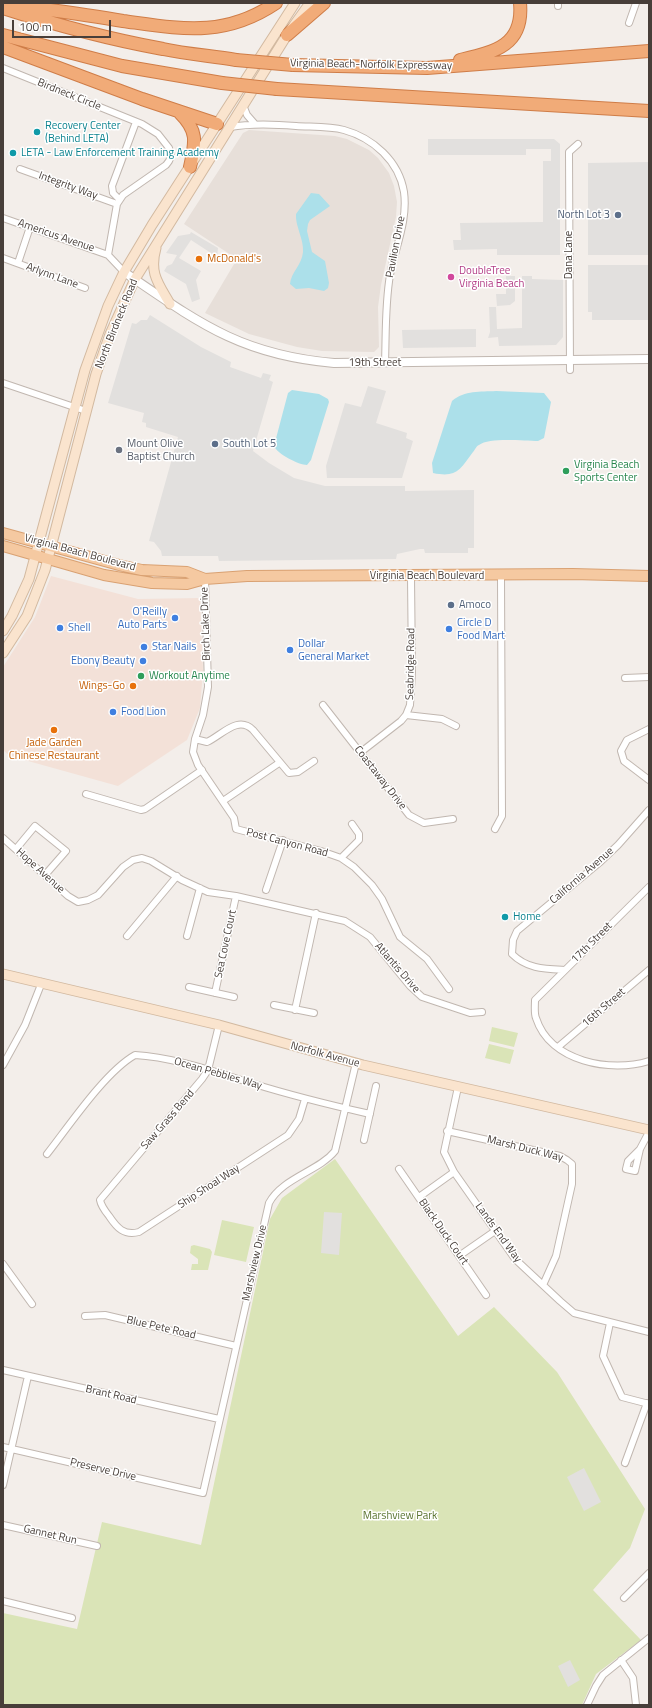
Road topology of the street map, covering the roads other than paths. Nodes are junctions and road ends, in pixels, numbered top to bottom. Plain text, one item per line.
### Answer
1 (12, 3) edge
2 (276, 3) edge
3 (295, 3) edge
4 (310, 3) edge
5 (324, 3) edge
6 (520, 3) edge
7 (636, 3) edge
8 (3, 8) edge
9 (629, 23) dead end
10 (3, 35) edge
11 (287, 35) junction
12 (3, 48) edge
13 (649, 51) edge
14 (3, 68) edge
15 (427, 68) junction
16 (243, 105) junction
17 (649, 111) edge
18 (180, 112) junction
19 (136, 122) junction
20 (254, 123) junction
21 (217, 124) junction
22 (230, 127) junction
23 (578, 144) dead end
24 (190, 167) junction
25 (20, 169) dead end
26 (118, 202) junction
27 (3, 218) edge
28 (30, 227) junction
29 (158, 240) junction
30 (108, 255) junction
31 (3, 258) edge
32 (18, 263) junction
33 (124, 272) junction
34 (135, 279) junction
35 (85, 288) dead end
36 (170, 304) junction
37 (649, 359) edge
38 (570, 361) junction
39 (386, 363) junction
40 (570, 370) dead end
41 (3, 383) edge
42 (74, 407) junction
43 (86, 411) junction
44 (3, 533) edge
45 (39, 543) junction
46 (3, 546) edge
47 (51, 547) junction
48 (36, 556) junction
49 (48, 559) junction
50 (501, 576) junction
51 (649, 576) edge
52 (411, 577) junction
53 (205, 578) junction
54 (3, 631) edge
55 (3, 653) edge
56 (649, 677) edge
57 (625, 678) dead end
58 (323, 705) dead end
59 (406, 715) junction
60 (456, 726) dead end
61 (649, 729) edge
62 (195, 739) junction
63 (360, 752) junction
64 (314, 761) dead end
65 (279, 763) junction
66 (202, 770) junction
67 (649, 780) edge
68 (86, 794) dead end
69 (223, 801) junction
70 (649, 810) edge
71 (453, 819) dead end
72 (352, 824) dead end
73 (495, 829) dead end
74 (3, 838) edge
75 (283, 840) junction
76 (16, 849) junction
77 (341, 858) junction
78 (45, 875) junction
79 (176, 876) junction
80 (649, 887) edge
81 (200, 888) junction
82 (266, 890) dead end
83 (236, 896) junction
84 (78, 902) joint
85 (316, 914) junction
86 (127, 936) dead end
87 (187, 936) dead end
88 (565, 970) junction
89 (649, 970) edge
90 (3, 974) edge
91 (42, 982) junction
92 (189, 987) dead end
93 (449, 989) dead end
94 (215, 993) junction
95 (234, 997) dead end
96 (274, 1005) dead end
97 (295, 1010) junction
98 (482, 1012) dead end
99 (314, 1013) dead end
100 (219, 1025) junction
101 (558, 1047) junction
102 (649, 1061) edge
103 (356, 1063) junction
104 (3, 1065) edge
105 (208, 1070) junction
106 (376, 1086) dead end
107 (458, 1087) junction
108 (305, 1099) junction
109 (345, 1108) junction
110 (370, 1114) junction
111 (448, 1131) junction
112 (649, 1131) edge
113 (364, 1140) dead end
114 (640, 1149) dead end
115 (47, 1154) dead end
116 (399, 1169) dead end
117 (454, 1172) junction
118 (418, 1197) junction
119 (101, 1205) joint
120 (495, 1231) junction
121 (459, 1256) junction
122 (3, 1264) edge
123 (543, 1285) junction
124 (486, 1295) dead end
125 (32, 1304) dead end
126 (85, 1316) dead end
127 (610, 1323) junction
128 (649, 1332) edge
129 (236, 1346) junction
130 (3, 1370) edge
131 (28, 1376) junction
132 (648, 1404) edge
133 (219, 1419) junction
134 (3, 1447) edge
135 (11, 1449) junction
136 (625, 1463) dead end
137 (3, 1485) edge
138 (202, 1493) joint
139 (3, 1525) edge
140 (97, 1546) dead end
141 (648, 1577) edge
142 (624, 1598) dead end
143 (3, 1601) edge
144 (72, 1618) dead end
145 (649, 1638) edge
146 (621, 1660) junction
147 (587, 1705) edge
148 (636, 1705) edge

1 - 2 highway
3 - 21 main road, North Birdneck Road
4 - 11 main road, North Birdneck Road
5 - 11 highway
6 - 15 highway
7 - 9 street
8 - 15 highway, Virginia Beach-Norfolk Expressway, bridge
10 - 17 highway, bridge
11 - 16 main road, North Birdneck Road
12 - 18 highway
13 - 15 highway, Virginia Beach-Norfolk Expressway
14 - 19 street, Birdneck Circle
16 - 20 street
16 - 22 main road, North Birdneck Road
18 - 21 highway
18 - 24 highway
19 - 26 street
19 - 26 street, Birdneck Circle
20 - 22 street, Pavilion Drive
20 - 39 street, Pavilion Drive
21 - 22 main road, Pavilion Drive
21 - 24 main road, North Birdneck Road
22 - 29 main road, North Birdneck Road
23 - 38 street, Dana Lane
24 - 33 main road, North Birdneck Road
25 - 26 street, Integrity Way
26 - 30 street
27 - 28 street, Americus Avenue
28 - 30 street, Americus Avenue
28 - 32 street, Arlynn Lane
29 - 34 main road, North Birdneck Road
29 - 36 main road
30 - 33 street
31 - 32 street, Arlynn Lane
32 - 35 street, Arlynn Lane
33 - 34 street, 19th Street
33 - 42 main road, North Birdneck Road
34 - 36 street, 19th Street
34 - 43 main road, North Birdneck Road
36 - 39 street, 19th Street
37 - 38 street, 19th Street
38 - 39 street, 19th Street
38 - 40 street, Dana Lane
41 - 42 street
42 - 43 street
42 - 45 main road, North Birdneck Road
43 - 47 main road, North Birdneck Road
44 - 45 main road, Virginia Beach Boulevard
45 - 47 main road, Virginia Beach Boulevard
45 - 48 main road, North Birdneck Road
46 - 48 main road, Virginia Beach Boulevard
47 - 49 main road, North Birdneck Road
47 - 53 main road, Virginia Beach Boulevard
48 - 49 main road, Virginia Beach Boulevard
48 - 54 main road, North Birdneck Road
49 - 53 main road, Virginia Beach Boulevard
49 - 55 main road, North Birdneck Road
50 - 51 main road, Virginia Beach Boulevard
50 - 52 main road, Virginia Beach Boulevard
50 - 73 street
52 - 53 main road, Virginia Beach Boulevard
52 - 59 street, Seabridge Road
53 - 62 street, Birch Lake Drive
56 - 57 street
58 - 63 street, Coastaway Drive
59 - 60 street
59 - 63 street, Seabridge Road
61 - 67 street
62 - 65 street
62 - 66 street
63 - 71 street, Coastaway Drive
64 - 65 street
65 - 69 street
66 - 68 street
66 - 69 street
69 - 75 street, Post Canyon Road
70 - 88 street, California Avenue
72 - 77 street
74 - 76 street, Hope Avenue
75 - 77 street, Post Canyon Road
75 - 82 street
76 - 78 street, Hope Avenue
76 - 78 street
77 - 93 street, Post Canyon Road
78 - 84 street, Hope Avenue
79 - 81 street, Atlantis Drive
79 - 84 street, Atlantis Drive
79 - 86 street
80 - 88 street, 17th Street
81 - 83 street, Atlantis Drive
81 - 87 street
83 - 85 street, Atlantis Drive
83 - 94 street, Sea Cove Court
85 - 97 street
85 - 98 street, Atlantis Drive
88 - 101 street, 17th Street
89 - 101 street, 16th Street
90 - 91 main road, Norfolk Avenue
91 - 100 main road, Norfolk Avenue
91 - 104 street
92 - 94 street
94 - 95 street
96 - 97 street
97 - 99 street
100 - 103 main road, Norfolk Avenue
100 - 105 street, Saw Grass Bend
101 - 102 street
103 - 107 main road, Norfolk Avenue
103 - 109 street, Marshview Drive
105 - 108 street, Ocean Pebbles Way
105 - 115 street, Ocean Pebbles Way
105 - 119 street, Saw Grass Bend
106 - 110 street
107 - 111 street, Lands End Way
107 - 112 main road, Norfolk Avenue
108 - 109 street, Ocean Pebbles Way
108 - 119 street, Ship Shoal Way
109 - 110 street, Ocean Pebbles Way
109 - 129 street, Marshview Drive
110 - 113 street
111 - 117 street, Lands End Way
111 - 123 street, Marsh Duck Way
112 - 114 street
116 - 118 street, Black Duck Court
117 - 118 street
117 - 120 street, Lands End Way
118 - 121 street, Black Duck Court
120 - 121 street
120 - 123 street, Lands End Way
121 - 124 street, Black Duck Court
122 - 125 street
123 - 127 street, Lands End Way
126 - 129 street, Blue Pete Road
127 - 128 street, Lands End Way
127 - 132 street
129 - 133 street, Marshview Drive
130 - 131 street, Brant Road
131 - 133 street, Brant Road
131 - 135 street
132 - 136 street
133 - 138 street, Marshview Drive
134 - 135 street, Preserve Drive
135 - 137 street
135 - 138 street, Preserve Drive
139 - 140 street, Gannet Run
141 - 142 street
143 - 144 street
145 - 146 street
146 - 147 street
146 - 148 street

